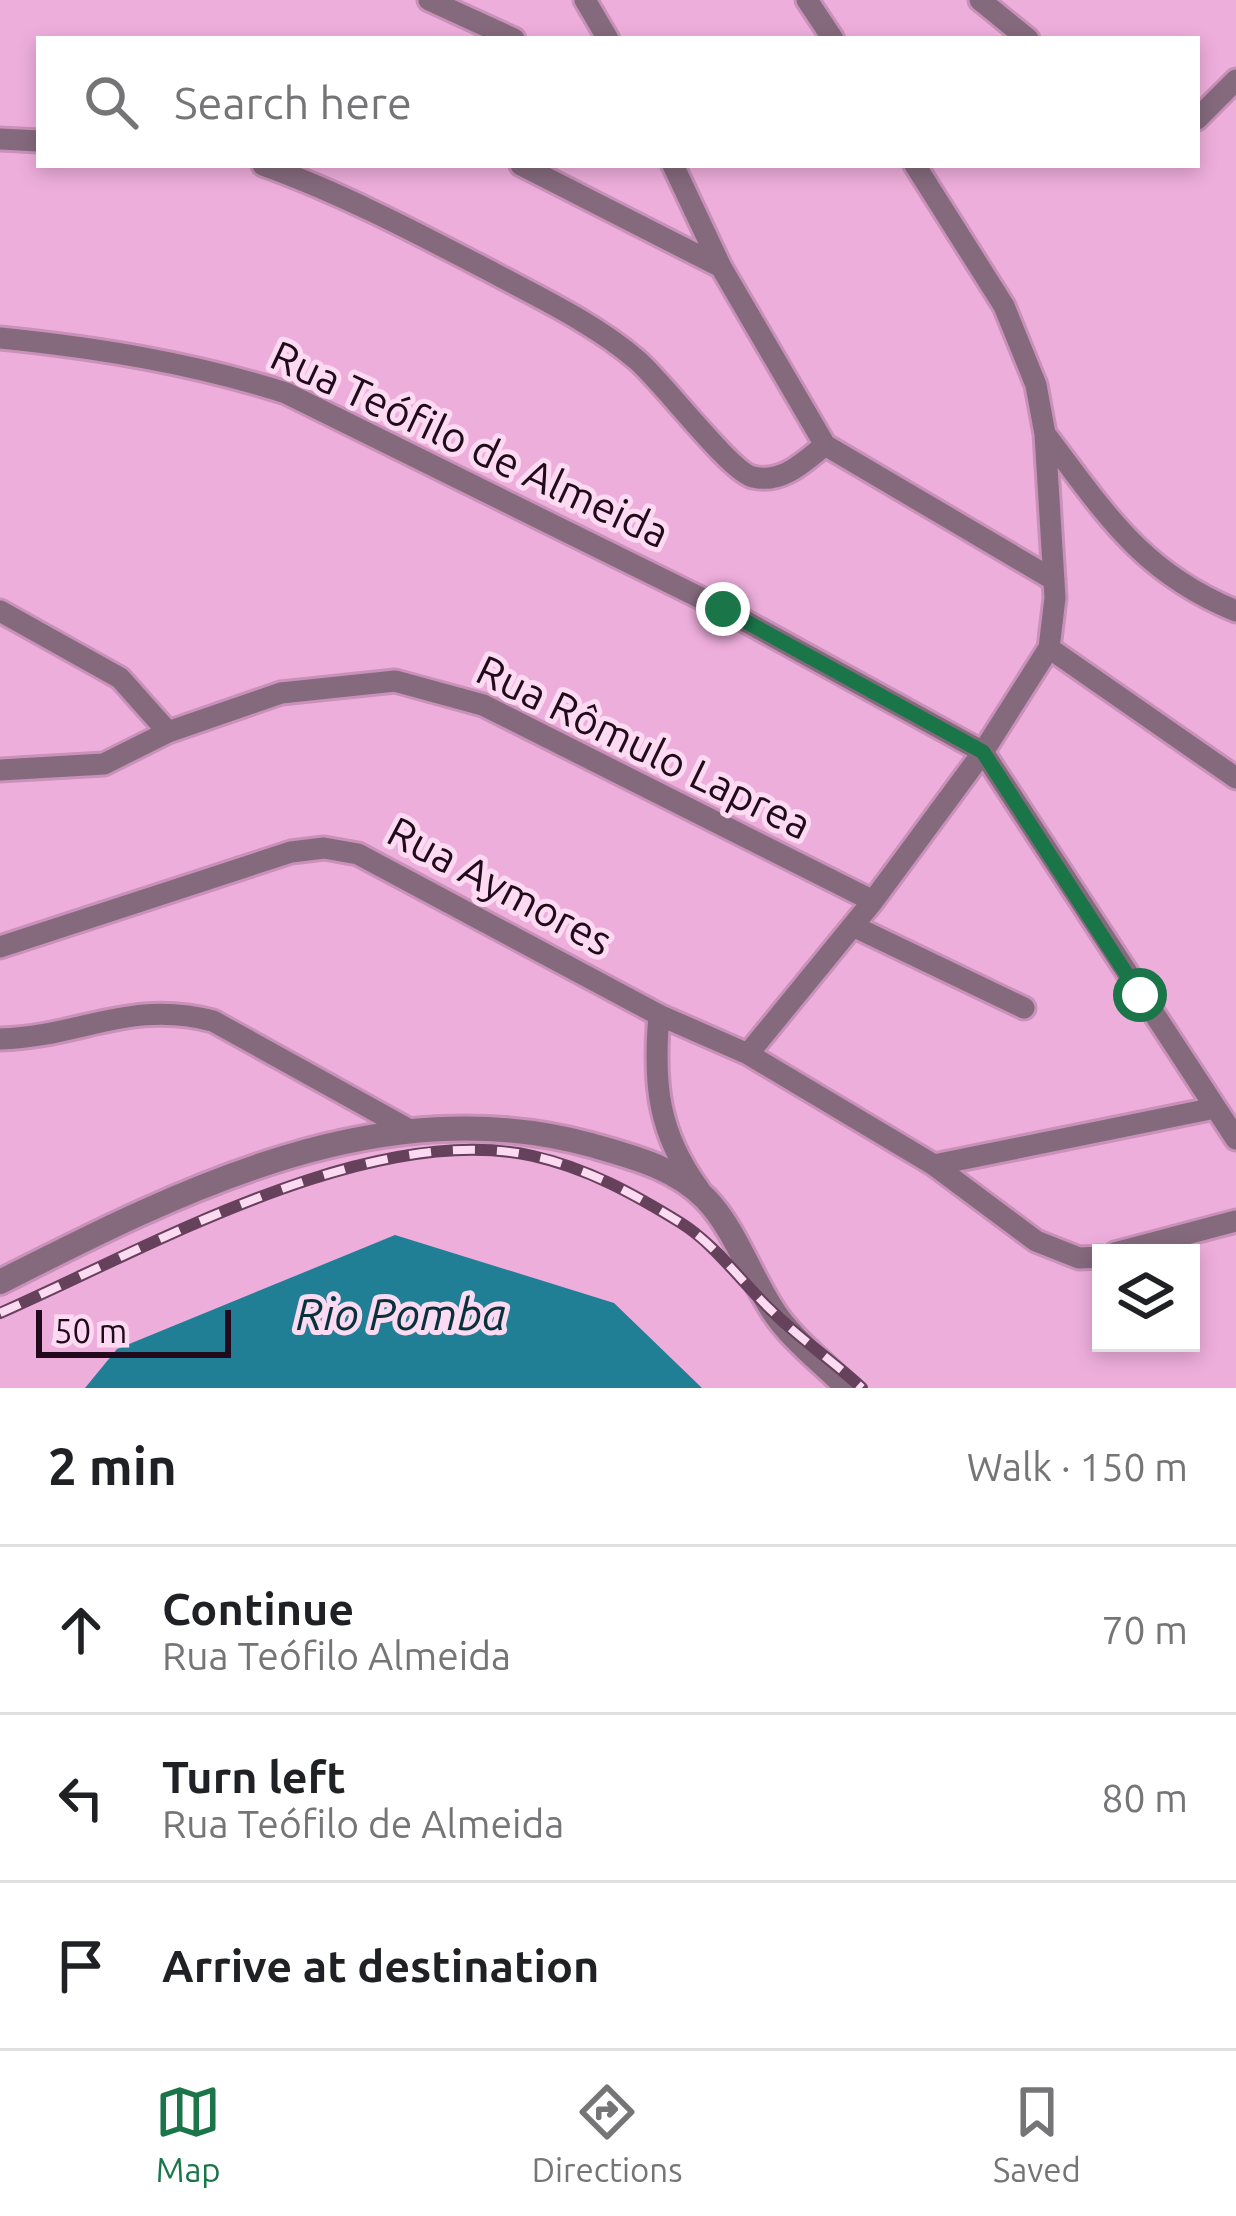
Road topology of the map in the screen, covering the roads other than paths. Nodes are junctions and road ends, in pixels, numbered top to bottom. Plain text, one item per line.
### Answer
1 (429, 0) edge
2 (585, 0) edge
3 (807, 0) edge
4 (980, 0) edge
5 (507, 36) edge
6 (606, 36) edge
7 (831, 36) edge
8 (1024, 36) edge
9 (1236, 80) edge
10 (1200, 116) edge
11 (0, 139) edge
12 (36, 141) edge
13 (270, 168) edge
14 (527, 168) edge
15 (674, 168) edge
16 (917, 168) edge
17 (721, 267) junction
18 (0, 338) edge
19 (1046, 434) junction
20 (825, 445) junction
21 (1054, 580) junction
22 (0, 611) edge
23 (1236, 611) edge
24 (1049, 648) junction
25 (168, 732) junction
26 (983, 752) junction
27 (0, 770) edge
28 (1236, 778) edge
29 (873, 901) junction
30 (854, 926) junction
31 (0, 946) edge
32 (1024, 1008) dead end
33 (658, 1016) junction
34 (0, 1039) edge
35 (748, 1054) junction
36 (1215, 1108) junction
37 (406, 1128) junction
38 (1236, 1139) edge
39 (934, 1165) junction
40 (708, 1200) junction
41 (1236, 1221) edge
42 (1150, 1244) edge
43 (1092, 1257) edge
44 (0, 1282) edge
45 (848, 1388) edge

1 - 5 street
2 - 6 street
3 - 7 street
4 - 8 street
9 - 10 street
11 - 12 street
13 - 20 street
14 - 17 street
15 - 17 street
16 - 19 street
17 - 20 street
18 - 26 street, Rua Teófilo de Almeida
19 - 21 street
19 - 23 street
20 - 21 street
21 - 24 street
22 - 25 street
24 - 26 street
24 - 28 street
25 - 27 street, Rua Rômulo Laprea
25 - 29 street, Rua Rômulo Laprea
26 - 29 street
26 - 36 street
29 - 30 street
30 - 32 street
30 - 35 street
31 - 33 street, Rua Aymores
33 - 35 street, Rua Aymores
33 - 40 street
34 - 37 street
35 - 39 street, Rua Aymores
36 - 38 street
36 - 39 street
37 - 40 street
37 - 44 street
39 - 43 street, Rua Aymores
40 - 45 street
41 - 42 street

